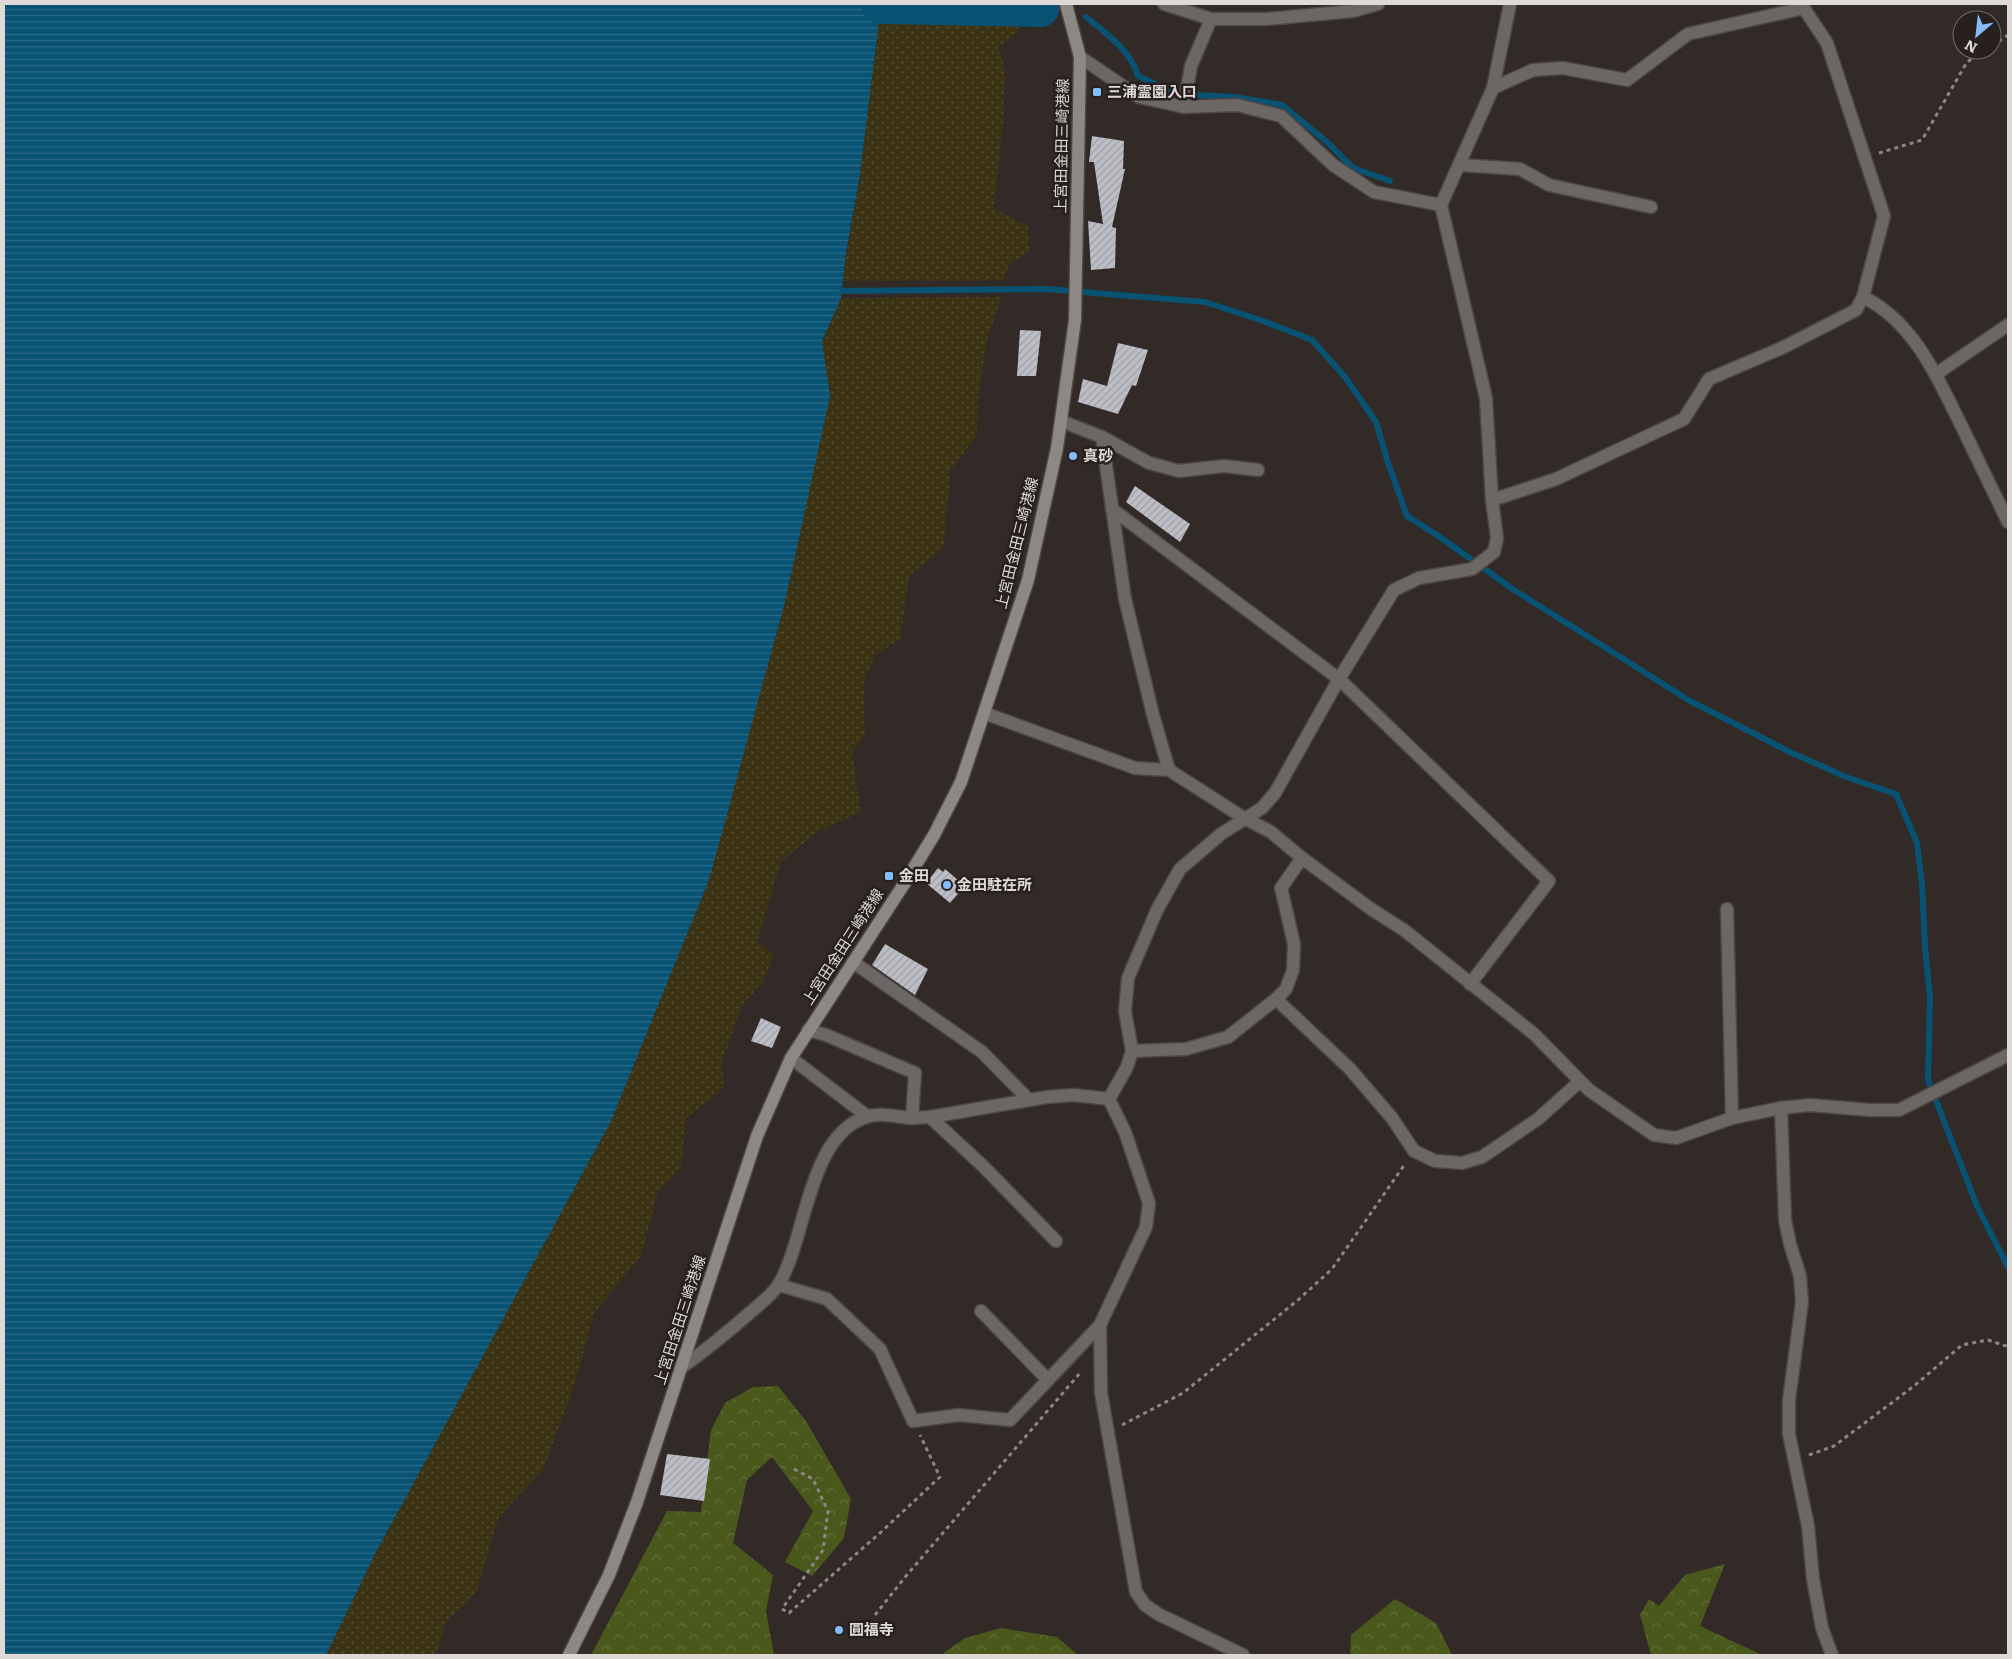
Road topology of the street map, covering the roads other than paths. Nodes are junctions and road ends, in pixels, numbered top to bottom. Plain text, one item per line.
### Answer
1 (1066, 4) edge
2 (1167, 4) edge
3 (1378, 4) edge
4 (1510, 4) edge
5 (1803, 6) edge
6 (1211, 19) junction
7 (1080, 57) junction
8 (1493, 88) junction
9 (1184, 107) junction
10 (1460, 165) junction
11 (1441, 205) junction
12 (1651, 207) dead end
13 (1863, 297) junction
14 (2008, 325) edge
15 (1936, 374) junction
16 (1061, 421) junction
17 (1102, 437) junction
18 (1258, 470) dead end
19 (1492, 500) junction
20 (1112, 509) junction
21 (2008, 522) edge
22 (1339, 679) junction
23 (984, 713) junction
24 (1169, 770) junction
25 (1244, 818) junction
26 (1302, 858) junction
27 (1727, 909) dead end
28 (853, 962) junction
29 (1470, 984) junction
30 (1276, 999) junction
31 (808, 1030) junction
32 (1132, 1051) junction
33 (2008, 1055) edge
34 (791, 1058) junction
35 (1579, 1082) junction
36 (1109, 1099) junction
37 (1029, 1100) junction
38 (1781, 1108) junction
39 (867, 1116) junction
40 (930, 1117) junction
41 (912, 1118) junction
42 (1732, 1118) junction
43 (1056, 1241) dead end
44 (779, 1285) junction
45 (981, 1310) dead end
46 (1100, 1325) junction
47 (681, 1368) junction
48 (1048, 1380) junction
49 (569, 1655) edge
50 (1243, 1655) edge
51 (1832, 1655) edge

1 - 7 main road, 上宮田金田三崎港線
2 - 6 street
3 - 6 street
4 - 8 street
5 - 8 street
5 - 13 street
6 - 9 street
7 - 9 street
7 - 16 main road, 上宮田金田三崎港線
8 - 10 street
9 - 11 street
10 - 11 street
10 - 12 street
11 - 19 street
13 - 15 street
13 - 19 street
14 - 15 street
15 - 21 street
16 - 17 street
16 - 23 main road, 上宮田金田三崎港線
17 - 18 street
17 - 20 street
19 - 22 street
20 - 22 street
20 - 24 street
22 - 25 street
22 - 29 street
23 - 24 street
23 - 28 main road, 上宮田金田三崎港線
24 - 25 street
25 - 26 street
25 - 32 street
26 - 29 street
26 - 30 street
27 - 42 street
28 - 31 main road, 上宮田金田三崎港線
28 - 37 street
29 - 35 street
30 - 32 street
30 - 35 street
31 - 34 main road, 上宮田金田三崎港線
31 - 41 street
32 - 36 street
33 - 38 street
34 - 39 street
34 - 47 main road, 上宮田金田三崎港線
35 - 42 street
36 - 37 street
36 - 46 street
37 - 40 street
38 - 42 street
38 - 51 street
39 - 41 street
39 - 44 street
40 - 41 street
40 - 43 street
44 - 47 street
44 - 48 street
45 - 48 street
46 - 48 street
46 - 50 street
47 - 49 main road, 上宮田金田三崎港線

